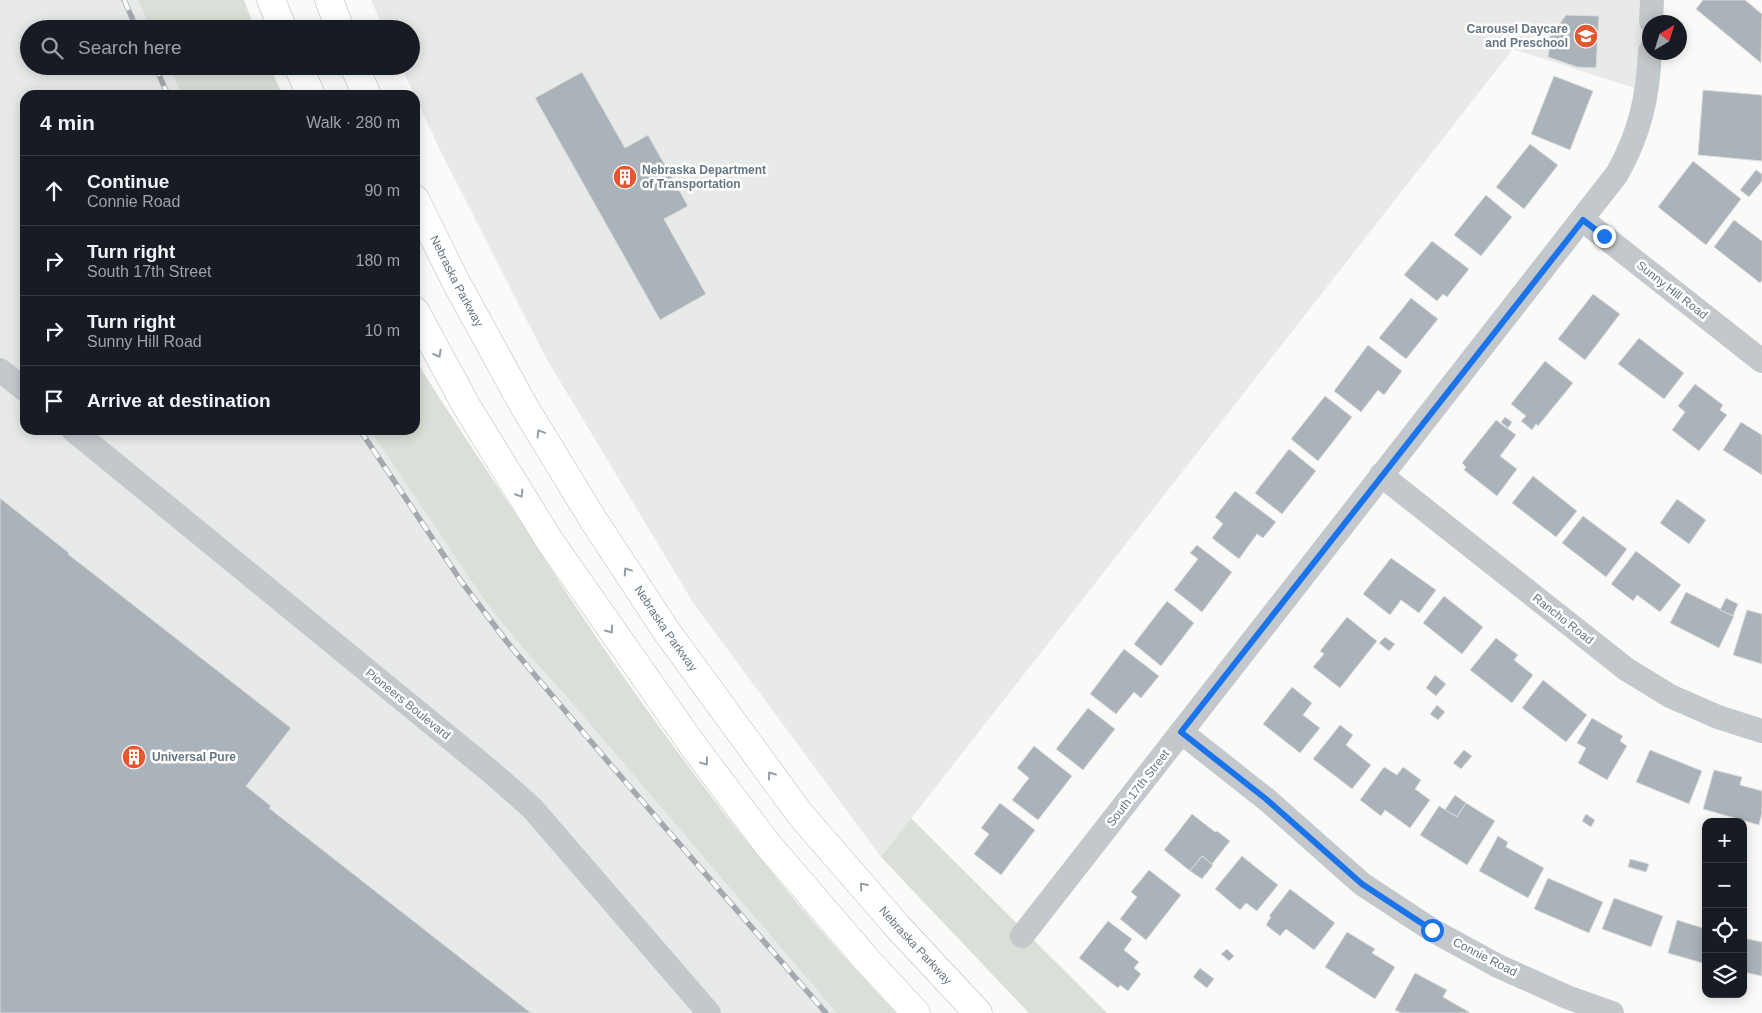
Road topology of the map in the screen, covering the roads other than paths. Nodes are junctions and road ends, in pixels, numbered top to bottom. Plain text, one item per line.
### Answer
1 (271, 0) edge
2 (1652, 0) edge
3 (1651, 15) edge
4 (279, 20) edge
5 (1649, 60) edge
6 (302, 75) edge
7 (358, 75) edge
8 (309, 90) edge
9 (365, 90) edge
10 (420, 209) edge
11 (1583, 220) junction
12 (420, 320) edge
13 (1762, 361) edge
14 (0, 370) edge
15 (20, 386) edge
16 (79, 435) edge
17 (1381, 476) junction
18 (1762, 731) edge
19 (1181, 732) junction
20 (1022, 936) dead end
21 (709, 1013) edge
22 (916, 1013) edge
23 (978, 1013) edge
24 (1612, 1013) edge

1 - 4 main road
2 - 3 street
5 - 11 street, South 17th Street
6 - 8 main road
7 - 9 main road
23 -> 10 main road, Nebraska Parkway
11 - 13 street, Sunny Hill Road
11 - 17 street, South 17th Street
12 -> 22 main road
14 - 15 street
16 - 21 street, Pioneers Boulevard
17 - 18 street, Rancho Road
17 - 19 street, South 17th Street
19 - 20 street, South 17th Street
19 - 24 street, Connie Road

